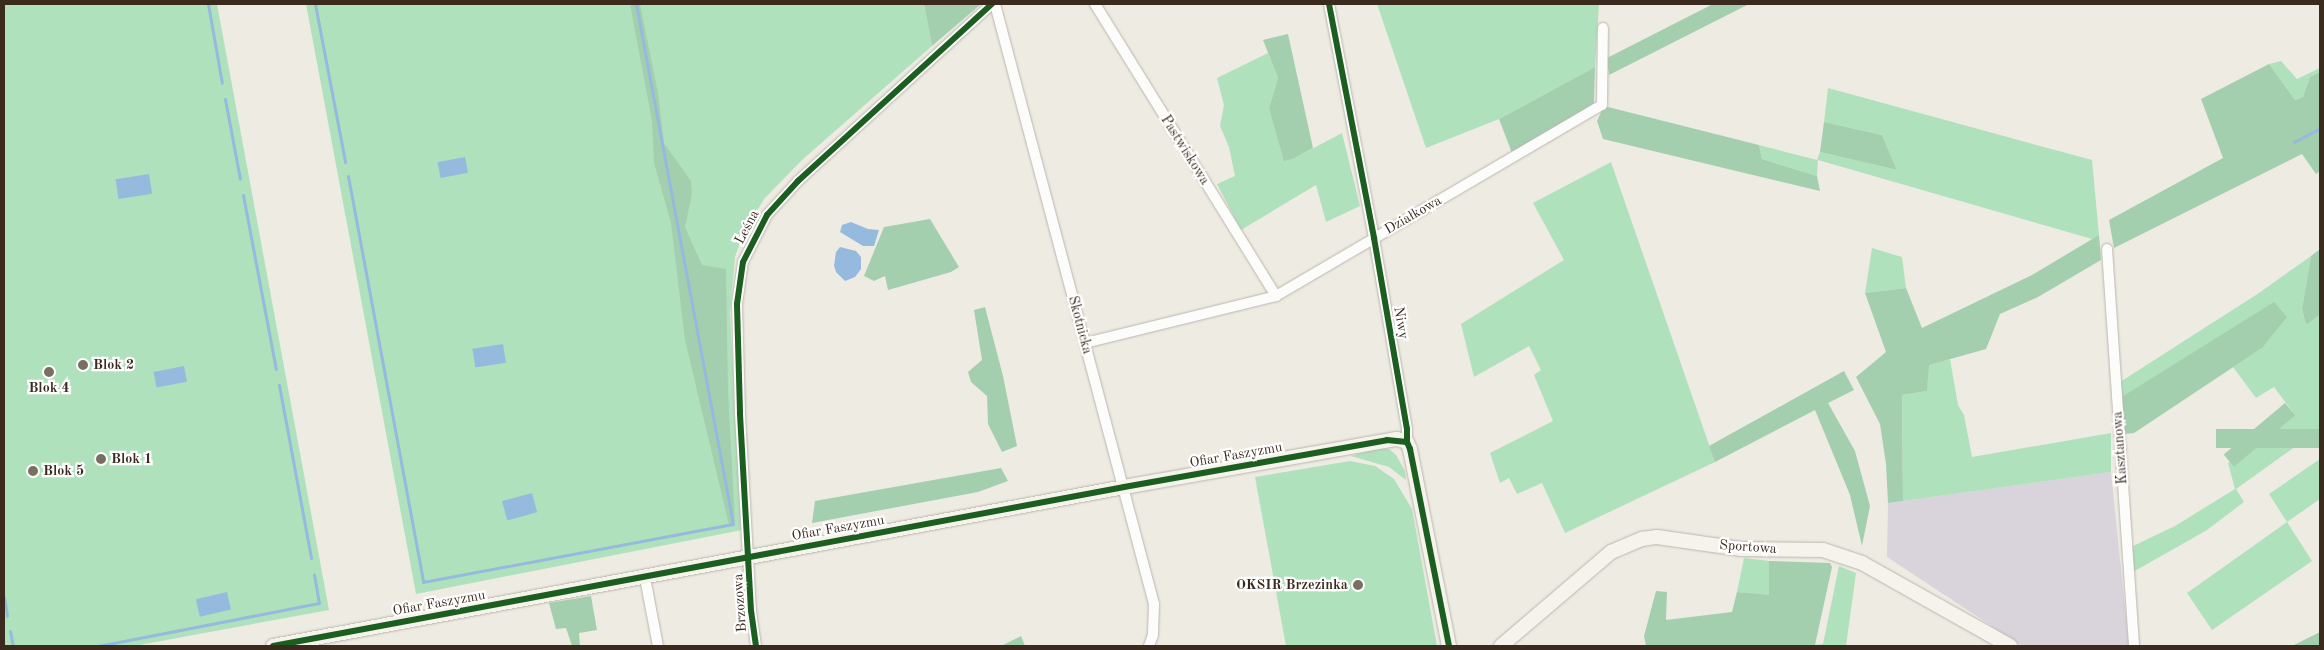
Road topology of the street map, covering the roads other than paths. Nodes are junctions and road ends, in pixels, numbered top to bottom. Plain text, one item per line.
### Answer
1 (993, 4) edge
2 (1095, 4) edge
3 (1328, 4) edge
4 (1603, 28) dead end
5 (1374, 238) junction
6 (2107, 249) dead end
7 (1276, 296) junction
8 (1085, 343) junction
9 (1407, 442) junction
10 (1124, 487) junction
11 (749, 557) junction
12 (645, 578) junction
13 (273, 646) edge
14 (658, 646) edge
15 (756, 646) edge
16 (1149, 646) edge
17 (1449, 646) edge
18 (1501, 646) edge
19 (2010, 646) edge
20 (2134, 646) edge

1 - 8 street, Skotnicka
1 - 11 street, Leśna
2 - 7 street, Pastwiskowa
3 - 5 street, Niwy
4 - 5 street, Działkowa
5 - 7 street, Działkowa
5 - 9 street, Niwy
6 - 20 street, Kasztanowa
7 - 8 street, Działkowa
8 - 10 street, Skotnicka
9 - 10 street, Ofiar Faszyzmu
9 - 17 street, Niwy
10 - 11 street, Ofiar Faszyzmu
10 - 16 street, Skotnicka
11 - 12 street, Ofiar Faszyzmu
11 - 15 street, Brzozowa
12 - 13 street, Ofiar Faszyzmu
12 - 14 street
18 - 19 street, Sportowa

